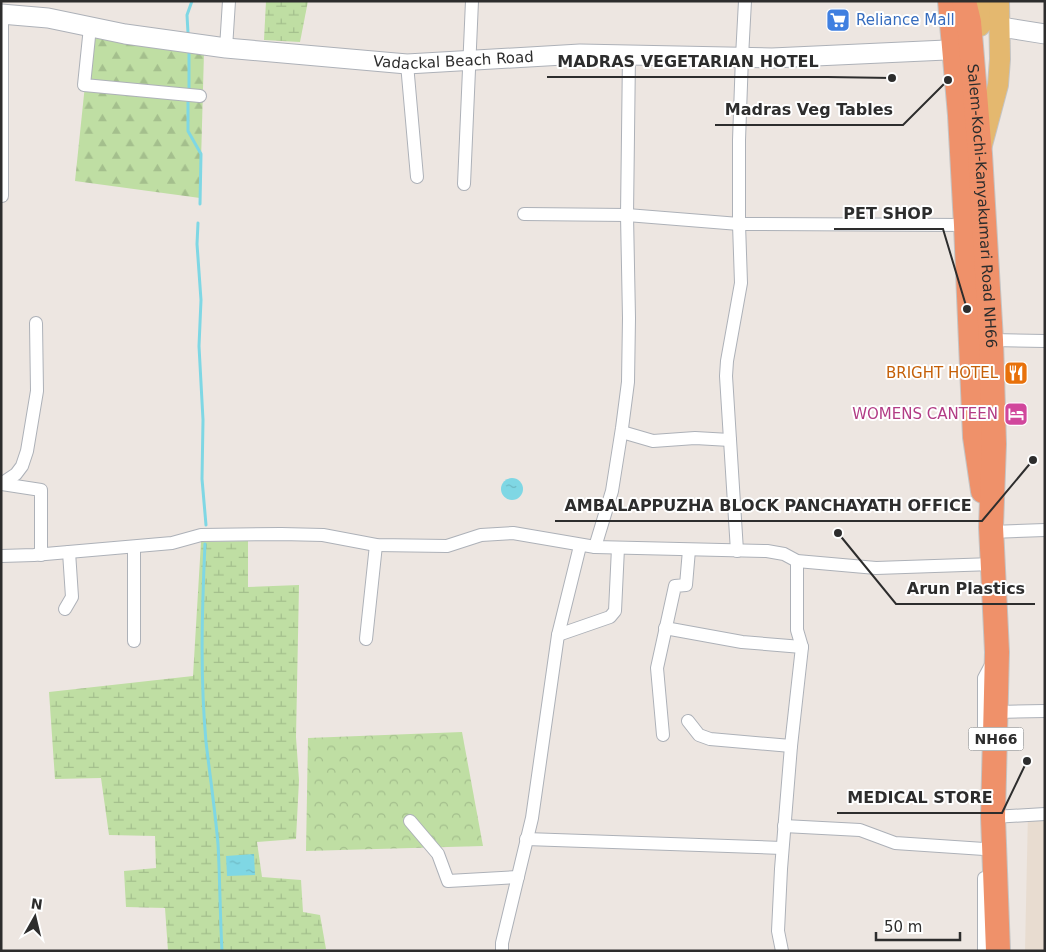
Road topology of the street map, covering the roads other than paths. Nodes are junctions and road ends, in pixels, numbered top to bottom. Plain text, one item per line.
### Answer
1 (229, 1) edge
2 (472, 1) edge
3 (745, 1) edge
4 (950, 1) edge
5 (964, 1) edge
6 (974, 1) edge
7 (986, 1) edge
8 (999, 1) edge
9 (1, 14) edge
10 (980, 26) junction
11 (90, 27) junction
12 (1001, 27) junction
13 (1045, 34) edge
14 (226, 48) junction
15 (962, 49) junction
16 (630, 54) junction
17 (742, 57) junction
18 (469, 60) junction
19 (407, 64) junction
20 (193, 95) dead end
21 (980, 154) junction
22 (1, 174) edge
23 (417, 177) dead end
24 (464, 184) dead end
25 (2, 196) edge
26 (524, 214) dead end
27 (627, 214) junction
28 (738, 224) junction
29 (966, 225) junction
30 (36, 323) dead end
31 (991, 340) junction
32 (1045, 341) edge
33 (622, 432) junction
34 (730, 440) junction
35 (2, 484) edge
36 (991, 529) junction
37 (1045, 530) edge
38 (376, 545) junction
39 (580, 546) junction
40 (134, 547) junction
41 (595, 547) junction
42 (618, 548) junction
43 (689, 550) junction
44 (737, 551) junction
45 (69, 552) junction
46 (40, 555) junction
47 (1, 556) edge
48 (797, 561) junction
49 (993, 564) junction
50 (64, 609) dead end
51 (665, 628) junction
52 (558, 635) junction
53 (366, 639) dead end
54 (134, 641) dead end
55 (802, 648) junction
56 (997, 652) junction
57 (1045, 711) edge
58 (996, 712) junction
59 (688, 721) dead end
60 (663, 734) dead end
61 (791, 746) junction
62 (1045, 814) edge
63 (994, 817) junction
64 (410, 820) dead end
65 (784, 826) junction
66 (526, 839) junction
67 (782, 848) junction
68 (984, 849) junction
69 (518, 877) junction
70 (502, 951) edge
71 (782, 951) edge
72 (984, 951) edge
73 (998, 951) edge

1 - 14 street
2 - 18 street
3 - 17 street
4 - 15 highway, NH66
5 - 15 highway, Salem-Kochi-Kanyakumari Road NH66 / NH66
6 - 10 main road
7 - 10 main road
8 - 12 main road
9 - 11 main road, Vadackal Beach Road
9 - 22 street
10 - 15 main road
11 - 14 main road, Vadackal Beach Road
11 - 20 street
12 - 13 main road
12 - 21 main road
14 - 19 main road, Vadackal Beach Road
15 - 17 main road, Vadackal Beach Road
15 - 21 highway, Salem-Kochi-Kanyakumari Road NH66 / NH66
15 - 29 highway, NH66
16 - 17 main road, Vadackal Beach Road
16 - 18 main road, Vadackal Beach Road
16 - 27 street
17 - 28 street
18 - 19 main road, Vadackal Beach Road
18 - 24 street
19 - 23 street
21 - 31 highway, Salem-Kochi-Kanyakumari Road NH66 / NH66
22 - 25 street
26 - 27 street
27 - 28 street
27 - 33 street
28 - 29 street
28 - 34 street
29 - 36 highway, NH66
30 - 35 street
31 - 32 street
31 - 36 highway, Salem-Kochi-Kanyakumari Road NH66 / NH66
33 - 34 street
33 - 41 street
34 - 44 street
35 - 46 street
36 - 37 street
36 - 49 highway, Salem-Kochi-Kanyakumari Road NH66 / NH66
38 - 39 street
38 - 40 street
38 - 53 street
39 - 41 street
39 - 52 street
40 - 45 street
40 - 54 street
41 - 42 street
42 - 43 street
42 - 52 street
43 - 44 street
43 - 51 street
44 - 48 street
45 - 46 street
45 - 50 street
46 - 47 street
48 - 49 street
48 - 55 street
49 - 56 highway, Salem-Kochi-Kanyakumari Road NH66 / NH66
51 - 55 street
51 - 60 street
52 - 66 street
55 - 61 street
56 - 58 highway, Salem-Kochi-Kanyakumari Road NH66 / NH66
56 - 68 street
57 - 58 street
58 - 63 highway, Salem-Kochi-Kanyakumari Road NH66 / NH66
59 - 61 street
61 - 65 street
62 - 63 street
63 - 73 highway, Salem-Kochi-Kanyakumari Road NH66 / NH66
64 - 69 street
65 - 67 street
65 - 68 street
66 - 67 street
66 - 69 street
67 - 71 street
68 - 72 street
69 - 70 street

